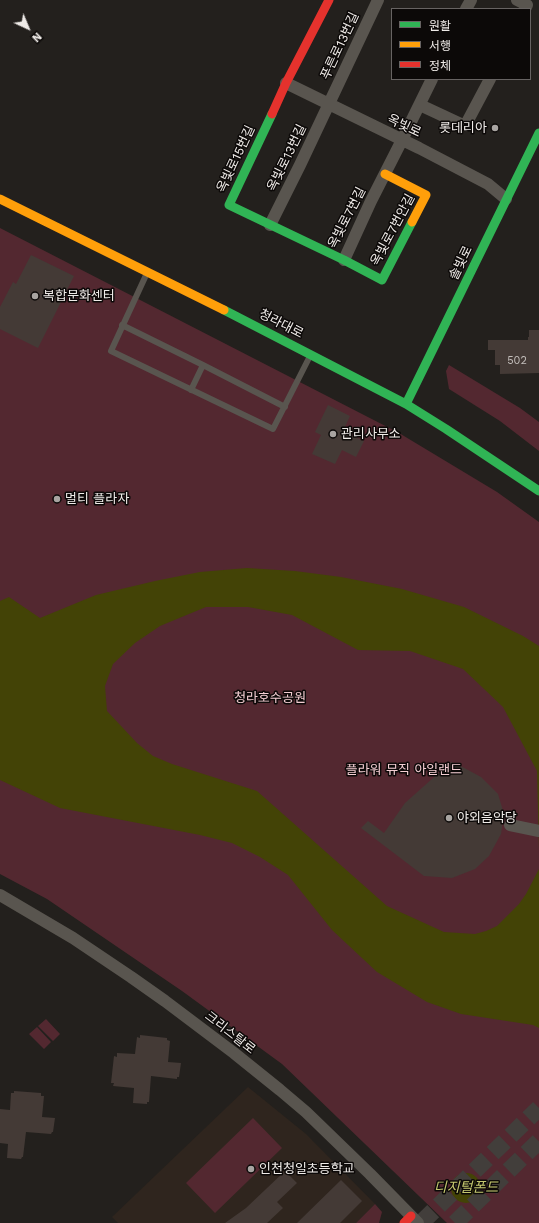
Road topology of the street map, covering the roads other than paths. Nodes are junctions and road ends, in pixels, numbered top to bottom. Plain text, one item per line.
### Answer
1 (329, 0) edge
2 (378, 0) edge
3 (517, 0) edge
4 (526, 8) edge
5 (432, 80) edge
6 (489, 80) edge
7 (286, 83) junction
8 (328, 104) junction
9 (420, 105) junction
10 (539, 133) edge
11 (402, 140) junction
12 (385, 174) junction
13 (0, 199) edge
14 (506, 199) junction
15 (270, 225) junction
16 (344, 260) junction
17 (148, 272) junction
18 (122, 325) junction
19 (311, 354) junction
20 (203, 365) junction
21 (191, 390) junction
22 (406, 404) junction
23 (285, 407) junction
24 (539, 491) edge
25 (510, 825) dead end
26 (539, 831) edge
27 (0, 895) edge
28 (411, 1221) edge

1 - 7 street
2 - 8 street, 푸른로13번길
3 - 4 street
5 - 9 street, 옥빛로7번길
6 - 9 street
7 - 8 street, 옥빛로
7 - 15 street, 옥빛로15번길
8 - 11 street, 옥빛로
8 - 15 street, 옥빛로13번길
9 - 11 street, 옥빛로7번길
10 - 14 street, 솔빛로
11 - 12 street, 옥빛로7번길
11 - 14 street, 옥빛로
12 - 16 street, 옥빛로7번길
12 - 16 street, 옥빛로7번안길
13 - 17 street, 청라대로
14 - 22 street, 솔빛로
15 - 16 street, 옥빛로7번길
17 - 18 lane
17 - 19 street, 청라대로
18 - 20 lane
18 - 21 lane
19 - 22 street, 청라대로
19 - 23 lane
20 - 21 lane
20 - 23 lane
21 - 23 lane
22 - 24 street, 청라대로
25 - 26 street
27 - 28 street, 크리스탈로

